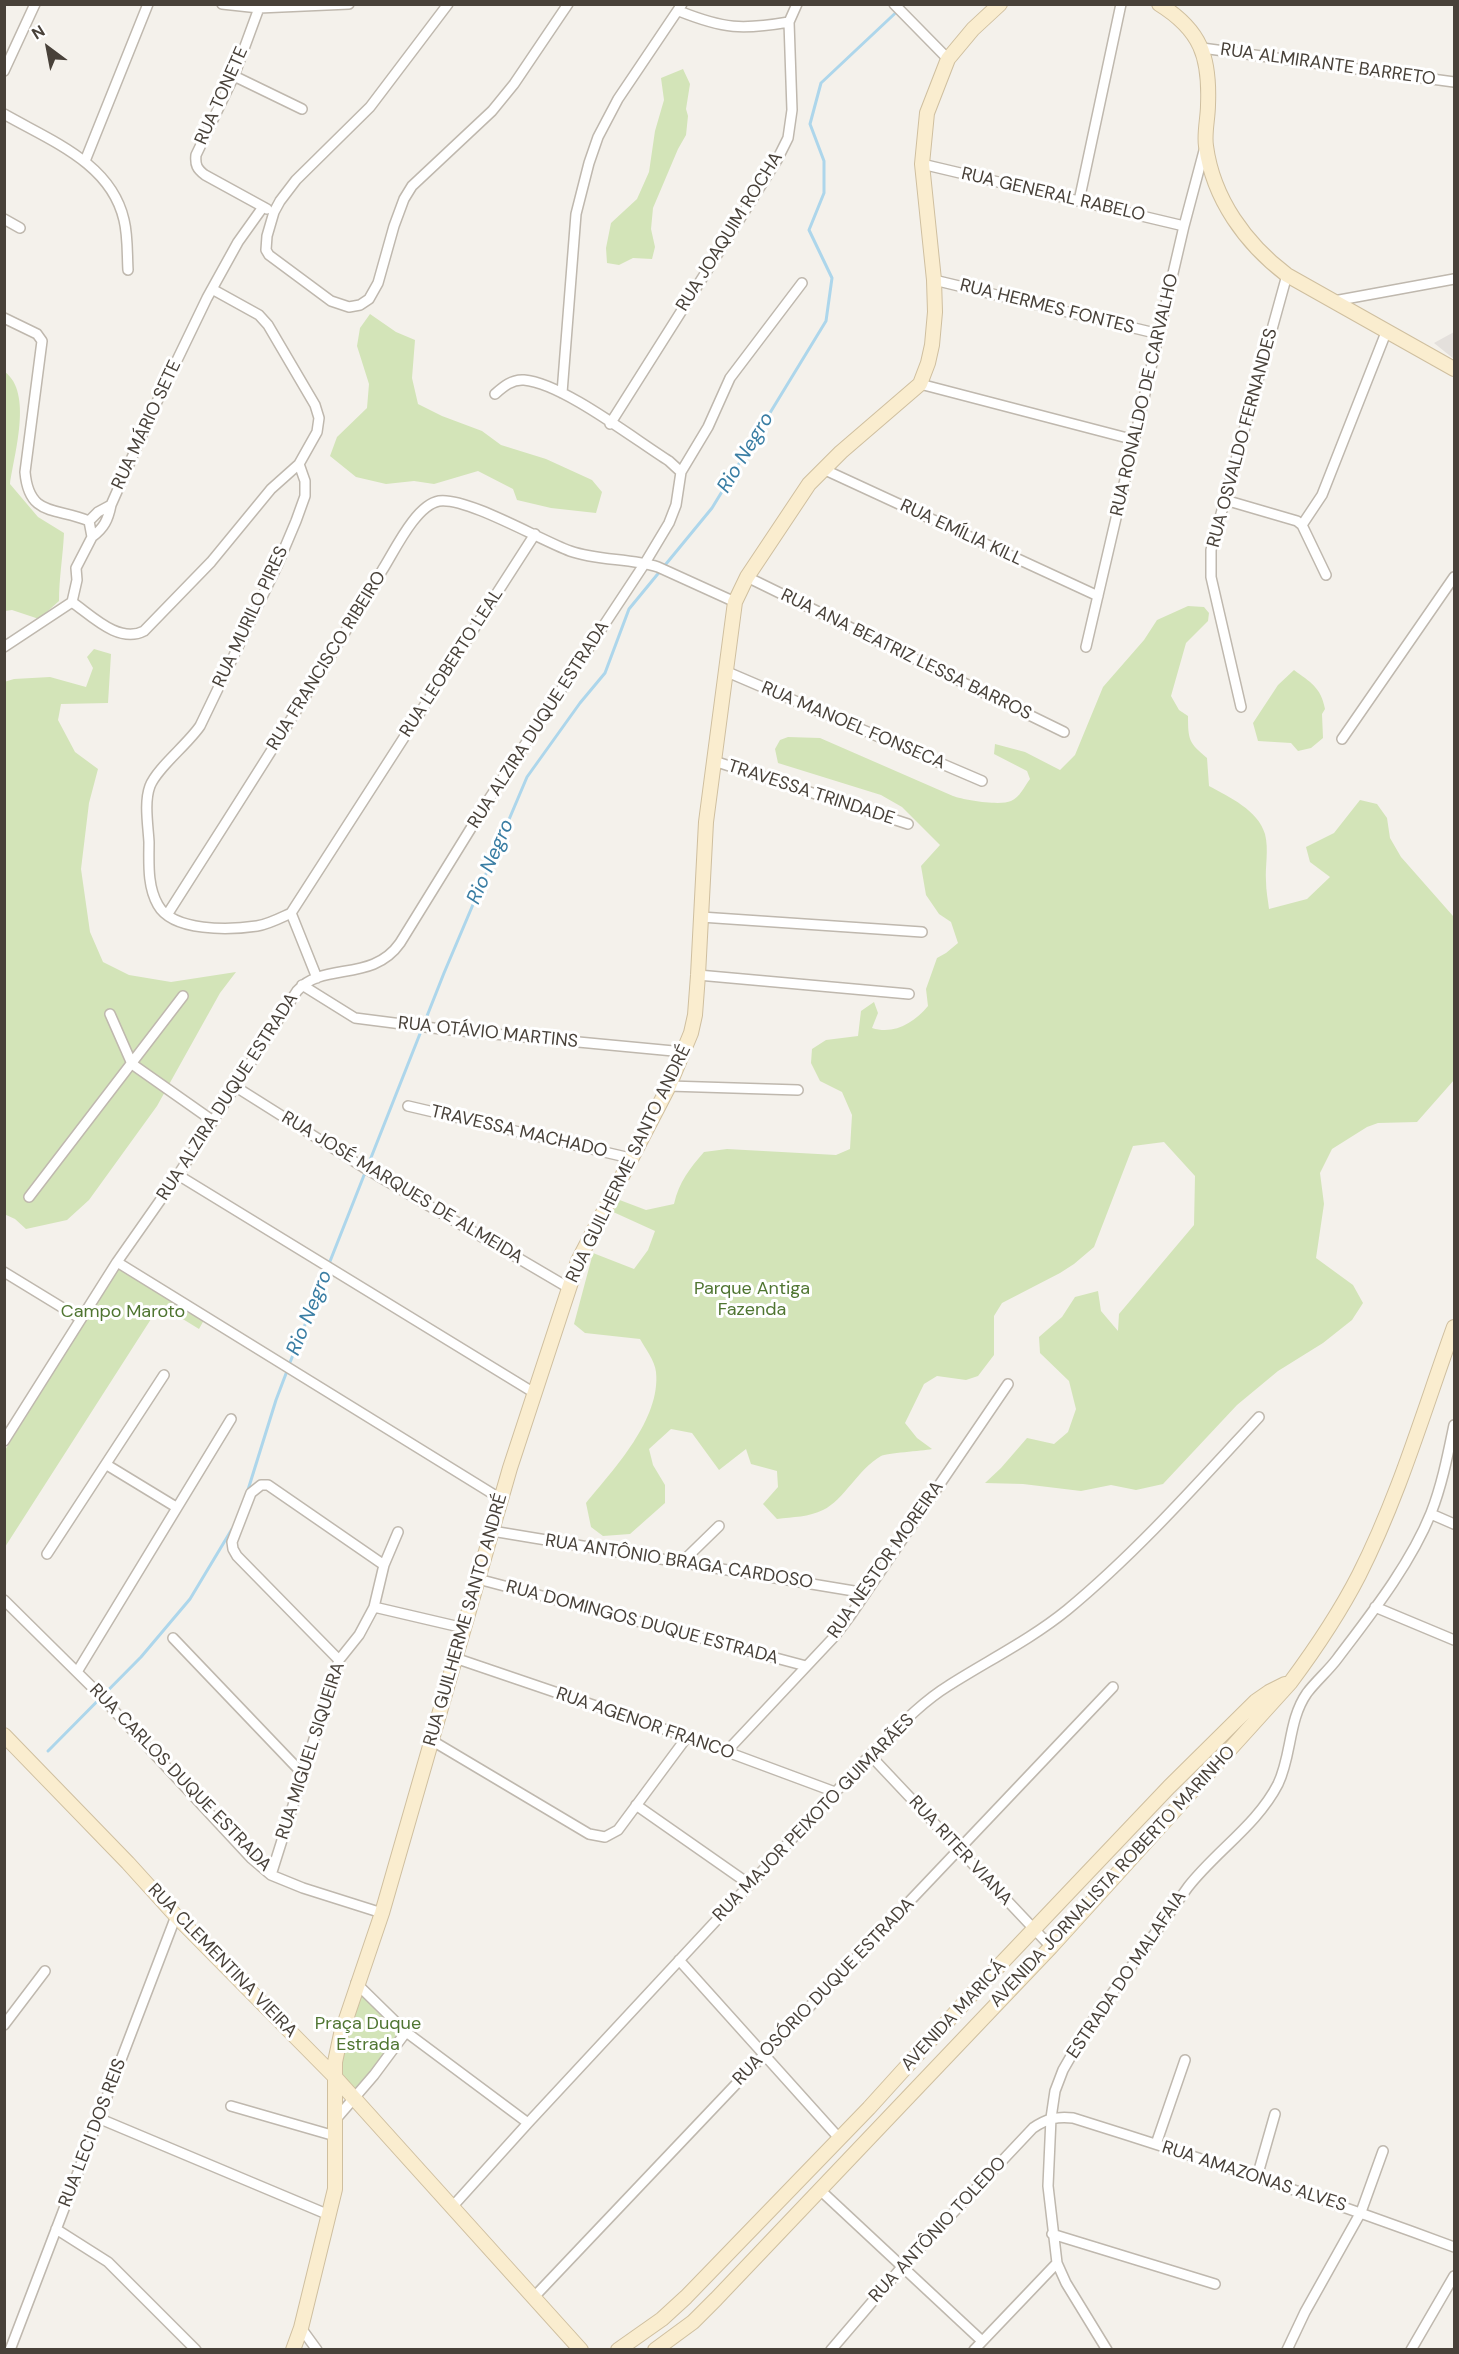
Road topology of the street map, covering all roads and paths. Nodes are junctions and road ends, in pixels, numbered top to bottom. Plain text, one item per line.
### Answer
1 (35, 4) edge
2 (148, 4) edge
3 (222, 4) edge
4 (349, 4) edge
5 (448, 4) edge
6 (568, 4) edge
7 (797, 4) edge
8 (894, 4) edge
9 (1000, 4) edge
10 (1121, 4) edge
11 (1159, 4) edge
12 (259, 8) junction
13 (681, 8) edge
14 (789, 22) junction
15 (1202, 48) junction
16 (948, 59) junction
17 (4, 71) edge
18 (234, 76) junction
19 (1455, 82) edge
20 (302, 109) dead end
21 (4, 114) edge
22 (1206, 144) junction
23 (85, 161) junction
24 (922, 164) junction
25 (1079, 201) junction
26 (263, 207) junction
27 (274, 213) junction
28 (4, 219) edge
29 (1184, 226) junction
30 (20, 228) dead end
31 (128, 270) dead end
32 (1287, 275) junction
33 (1455, 279) edge
34 (934, 280) junction
35 (802, 283) dead end
36 (212, 289) junction
37 (1334, 301) junction
38 (4, 318) edge
39 (1387, 330) junction
40 (1159, 334) junction
41 (1455, 369) edge
42 (920, 384) junction
43 (562, 393) junction
44 (495, 394) dead end
45 (610, 424) junction
46 (1135, 440) junction
47 (299, 464) junction
48 (823, 469) junction
49 (681, 472) junction
50 (1225, 500) junction
51 (111, 505) junction
52 (88, 521) junction
53 (1302, 525) junction
54 (535, 534) junction
55 (92, 537) junction
56 (645, 562) junction
57 (1326, 575) dead end
58 (747, 577) junction
59 (1455, 577) edge
60 (1098, 596) junction
61 (735, 602) junction
62 (72, 603) junction
63 (4, 647) edge
64 (1086, 647) dead end
65 (725, 671) junction
66 (1241, 707) dead end
67 (1064, 732) dead end
68 (1342, 738) dead end
69 (714, 761) junction
70 (982, 781) dead end
71 (908, 824) dead end
72 (291, 913) junction
73 (167, 915) junction
74 (701, 918) junction
75 (922, 932) dead end
76 (698, 975) junction
77 (317, 978) junction
78 (302, 985) junction
79 (909, 994) dead end
80 (183, 996) dead end
81 (110, 1014) dead end
82 (684, 1052) junction
83 (132, 1064) junction
84 (669, 1086) junction
85 (236, 1087) junction
86 (798, 1090) dead end
87 (408, 1106) dead end
88 (213, 1121) junction
89 (630, 1158) junction
90 (178, 1175) junction
91 (29, 1197) dead end
92 (117, 1262) junction
93 (4, 1272) edge
94 (569, 1288) junction
95 (81, 1319) junction
96 (1455, 1327) edge
97 (164, 1375) dead end
98 (1008, 1384) dead end
99 (536, 1394) junction
100 (1259, 1417) dead end
101 (231, 1419) dead end
102 (1455, 1425) edge
103 (4, 1441) edge
104 (107, 1465) junction
105 (501, 1499) junction
106 (176, 1507) junction
107 (1431, 1514) junction
108 (1455, 1524) edge
109 (719, 1526) dead end
110 (492, 1531) junction
111 (398, 1532) dead end
112 (47, 1554) dead end
113 (681, 1563) junction
114 (384, 1565) junction
115 (478, 1579) junction
116 (866, 1593) junction
117 (4, 1600) edge
118 (374, 1607) junction
119 (1375, 1607) junction
120 (464, 1628) junction
121 (173, 1638) dead end
122 (1455, 1640) edge
123 (455, 1658) junction
124 (339, 1660) junction
125 (806, 1666) junction
126 (77, 1672) junction
127 (1290, 1683) junction
128 (1113, 1687) dead end
129 (1306, 1694) junction
130 (4, 1735) edge
131 (687, 1737) junction
132 (431, 1740) junction
133 (726, 1752) junction
134 (870, 1755) junction
135 (302, 1773) junction
136 (835, 1792) junction
137 (636, 1805) junction
138 (959, 1850) junction
139 (271, 1875) junction
140 (749, 1884) junction
141 (382, 1913) junction
142 (176, 1916) junction
143 (1035, 1930) junction
144 (1051, 1947) junction
145 (679, 1960) junction
146 (45, 1971) dead end
147 (356, 1983) junction
148 (4, 2025) edge
149 (406, 2032) junction
150 (764, 2054) junction
151 (1185, 2060) dead end
152 (334, 2076) junction
153 (354, 2098) junction
154 (231, 2106) dead end
155 (1275, 2114) dead end
156 (98, 2118) junction
157 (1051, 2118) junction
158 (336, 2119) junction
159 (528, 2122) junction
160 (335, 2136) junction
161 (839, 2138) junction
162 (1156, 2144) junction
163 (1383, 2151) dead end
164 (1257, 2177) junction
165 (819, 2189) junction
166 (453, 2206) junction
167 (1361, 2212) junction
168 (329, 2215) junction
169 (56, 2229) junction
170 (1052, 2234) junction
171 (1455, 2247) edge
172 (1057, 2263) junction
173 (902, 2267) junction
174 (1455, 2276) edge
175 (1215, 2284) dead end
176 (534, 2297) junction
177 (301, 2328) junction
178 (982, 2341) junction
179 (10, 2349) edge
180 (196, 2349) edge
181 (293, 2349) edge
182 (317, 2349) edge
183 (581, 2349) edge
184 (618, 2349) edge
185 (656, 2349) edge
186 (831, 2349) edge
187 (974, 2349) edge
188 (1107, 2349) edge
189 (1287, 2349) edge
190 (1411, 2349) edge

1 - 17 street
2 - 23 street
3 - 12 street
4 - 12 street
5 - 27 street
6 - 27 street
7 - 14 street
8 - 16 street
9 - 16 street
10 - 25 street
11 - 15 street
12 - 18 street, RUA TONETE
13 - 14 street
13 - 43 street
14 - 45 street, RUA JOAQUIM ROCHA
15 - 19 street, RUA ALMIRANTE BARRETO
15 - 22 street
16 - 24 street
18 - 20 street
18 - 26 street, RUA TONETE
21 - 23 street
22 - 29 street, RUA RONALDO DE CARVALHO
22 - 32 street
23 - 31 street
24 - 25 street, RUA GENERAL RABELO
24 - 34 street
25 - 29 street, RUA GENERAL RABELO
26 - 27 street, RUA TONETE
26 - 36 street, RUA MÁRIO SETE
28 - 30 street
29 - 40 street, RUA RONALDO DE CARVALHO
32 - 37 street
32 - 50 street, RUA OSVALDO FERNANDES
33 - 37 street
34 - 40 street, RUA HERMES FONTES
34 - 42 street
35 - 49 street
36 - 47 street
36 - 51 street, RUA MÁRIO SETE
37 - 39 street
38 - 52 street
39 - 41 street
39 - 53 street
40 - 46 street, RUA RONALDO DE CARVALHO
42 - 46 street
42 - 48 street, RUA GUILHERME SANTO ANDRÉ
43 - 44 street
43 - 45 street
45 - 49 street
46 - 60 street, RUA RONALDO DE CARVALHO
47 - 62 street
47 - 73 street, RUA MURILO PIRES
48 - 58 street, RUA GUILHERME SANTO ANDRÉ
48 - 60 street, RUA EMÍLIA KILL
49 - 56 street, RUA ALZIRA DUQUE ESTRADA
50 - 53 street
50 - 66 street, RUA OSVALDO FERNANDES
51 - 52 street, RUA MÁRIO SETE
51 - 55 street
52 - 55 street
53 - 57 street
54 - 56 street
54 - 72 street, RUA LEOBERTO LEAL
54 - 73 street, RUA FRANCISCO RIBEIRO
55 - 62 street
56 - 61 street
56 - 77 street, RUA ALZIRA DUQUE ESTRADA
58 - 61 street, RUA GUILHERME SANTO ANDRÉ
58 - 67 street, RUA ANA BEATRIZ LESSA BARROS
59 - 68 street
60 - 64 street, RUA RONALDO DE CARVALHO
61 - 65 street, RUA GUILHERME SANTO ANDRÉ
62 - 63 street
65 - 69 street, RUA GUILHERME SANTO ANDRÉ
65 - 70 street, RUA MANOEL FONSECA
69 - 71 street, TRAVESSA TRINDADE
69 - 74 street, RUA GUILHERME SANTO ANDRÉ
72 - 73 street
72 - 77 street
74 - 75 street
74 - 76 street, RUA GUILHERME SANTO ANDRÉ
76 - 79 street
76 - 82 street, RUA GUILHERME SANTO ANDRÉ
77 - 78 street, RUA ALZIRA DUQUE ESTRADA
78 - 82 street, RUA OTÁVIO MARTINS
78 - 85 street, RUA ALZIRA DUQUE ESTRADA
80 - 83 street
81 - 83 street
82 - 84 street, RUA GUILHERME SANTO ANDRÉ
83 - 88 street
83 - 91 street
84 - 86 street
84 - 89 street, RUA GUILHERME SANTO ANDRÉ
85 - 88 street, RUA ALZIRA DUQUE ESTRADA
85 - 94 street, RUA JOSÉ MARQUES DE ALMEIDA
87 - 89 street, TRAVESSA MACHADO
88 - 90 street, RUA ALZIRA DUQUE ESTRADA
89 - 94 street, RUA GUILHERME SANTO ANDRÉ
90 - 92 street, RUA ALZIRA DUQUE ESTRADA
90 - 99 street
92 - 95 street, RUA ALZIRA DUQUE ESTRADA
92 - 105 street
93 - 95 street
94 - 99 street, RUA GUILHERME SANTO ANDRÉ
95 - 103 street, RUA ALZIRA DUQUE ESTRADA
96 - 127 street, AVENIDA JORNALISTA ROBERTO MARINHO
97 - 104 street
98 - 116 street, RUA NESTOR MOREIRA
99 - 105 street, RUA GUILHERME SANTO ANDRÉ
100 - 134 street, RUA MAJOR PEIXOTO GUIMARÃES
101 - 106 street
102 - 107 street, ESTRADA DO MALAFAIA
104 - 106 street
104 - 112 street
105 - 110 street, RUA GUILHERME SANTO ANDRÉ
106 - 126 street
107 - 108 street
107 - 119 street, ESTRADA DO MALAFAIA
109 - 113 street
110 - 113 street, RUA ANTÔNIO BRAGA CARDOSO
110 - 115 street, RUA GUILHERME SANTO ANDRÉ
111 - 114 street, RUA MIGUEL SIQUEIRA
113 - 116 street, RUA ANTÔNIO BRAGA CARDOSO
114 - 118 street, RUA MIGUEL SIQUEIRA
114 - 124 street
115 - 120 street, RUA GUILHERME SANTO ANDRÉ
115 - 125 street, RUA DOMINGOS DUQUE ESTRADA
116 - 125 street, RUA NESTOR MOREIRA
117 - 126 street, RUA CARLOS DUQUE ESTRADA
118 - 120 street
118 - 124 street, RUA MIGUEL SIQUEIRA
119 - 122 street
119 - 129 street, ESTRADA DO MALAFAIA
120 - 123 street, RUA GUILHERME SANTO ANDRÉ
121 - 135 street
123 - 131 street, RUA AGENOR FRANCO
123 - 132 street, RUA GUILHERME SANTO ANDRÉ
124 - 135 street, RUA MIGUEL SIQUEIRA
125 - 133 street, RUA NESTOR MOREIRA
126 - 139 street, RUA CARLOS DUQUE ESTRADA
127 - 129 street
127 - 143 street, AVENIDA MARICÁ
127 - 144 street, AVENIDA JORNALISTA ROBERTO MARINHO
128 - 138 street, RUA OSÓRIO DUQUE ESTRADA
129 - 157 street, ESTRADA DO MALAFAIA
130 - 142 street, RUA CLEMENTINA VIEIRA
131 - 133 street, RUA AGENOR FRANCO
131 - 137 street
132 - 137 street
132 - 141 street, RUA GUILHERME SANTO ANDRÉ
133 - 136 street, RUA AGENOR FRANCO
134 - 136 street, RUA MAJOR PEIXOTO GUIMARÃES
134 - 138 street, RUA RITER VIANA
135 - 139 street, RUA MIGUEL SIQUEIRA
136 - 140 street, RUA MAJOR PEIXOTO GUIMARÃES
137 - 140 street
138 - 143 street, RUA RITER VIANA
138 - 150 street, RUA OSÓRIO DUQUE ESTRADA
139 - 141 street, RUA CARLOS DUQUE ESTRADA
140 - 145 street, RUA MAJOR PEIXOTO GUIMARÃES
141 - 147 street, RUA GUILHERME SANTO ANDRÉ
142 - 152 street, RUA CLEMENTINA VIEIRA
142 - 156 street, RUA LECI DOS REIS
143 - 144 street, RUA RITER VIANA
143 - 161 street, AVENIDA MARICÁ
144 - 165 street, AVENIDA JORNALISTA ROBERTO MARINHO
145 - 150 street
145 - 159 street, RUA MAJOR PEIXOTO GUIMARÃES
146 - 148 street
147 - 149 street
147 - 152 street, RUA GUILHERME SANTO ANDRÉ
149 - 153 street
149 - 159 street
150 - 161 street
150 - 176 street, RUA OSÓRIO DUQUE ESTRADA
151 - 162 street
152 - 153 street, RUA CLEMENTINA VIEIRA
152 - 158 street, RUA GUILHERME SANTO ANDRÉ
153 - 158 street
153 - 166 street, RUA CLEMENTINA VIEIRA
154 - 160 street
155 - 164 street
156 - 168 street
156 - 169 street, RUA LECI DOS REIS
157 - 162 street, RUA AMAZONAS ALVES
157 - 170 street, ESTRADA DO MALAFAIA
157 - 173 street, RUA ANTÔNIO TOLEDO
158 - 160 street, RUA GUILHERME SANTO ANDRÉ
159 - 166 street, RUA MAJOR PEIXOTO GUIMARÃES
160 - 168 street, RUA GUILHERME SANTO ANDRÉ
161 - 184 street, AVENIDA MARICÁ
162 - 164 street, RUA AMAZONAS ALVES
163 - 167 street
164 - 167 street, RUA AMAZONAS ALVES
165 - 173 street
165 - 185 street, AVENIDA JORNALISTA ROBERTO MARINHO
166 - 176 street, RUA CLEMENTINA VIEIRA
167 - 171 street, RUA AMAZONAS ALVES
167 - 189 street
168 - 177 street, RUA GUILHERME SANTO ANDRÉ
169 - 179 street, RUA LECI DOS REIS
169 - 180 street
170 - 172 street, ESTRADA DO MALAFAIA
170 - 175 street
172 - 178 street
172 - 188 street, ESTRADA DO MALAFAIA
173 - 178 street
173 - 186 street, RUA ANTÔNIO TOLEDO
174 - 190 street
176 - 183 street, RUA CLEMENTINA VIEIRA
177 - 181 street, RUA GUILHERME SANTO ANDRÉ
177 - 182 street
178 - 187 street

